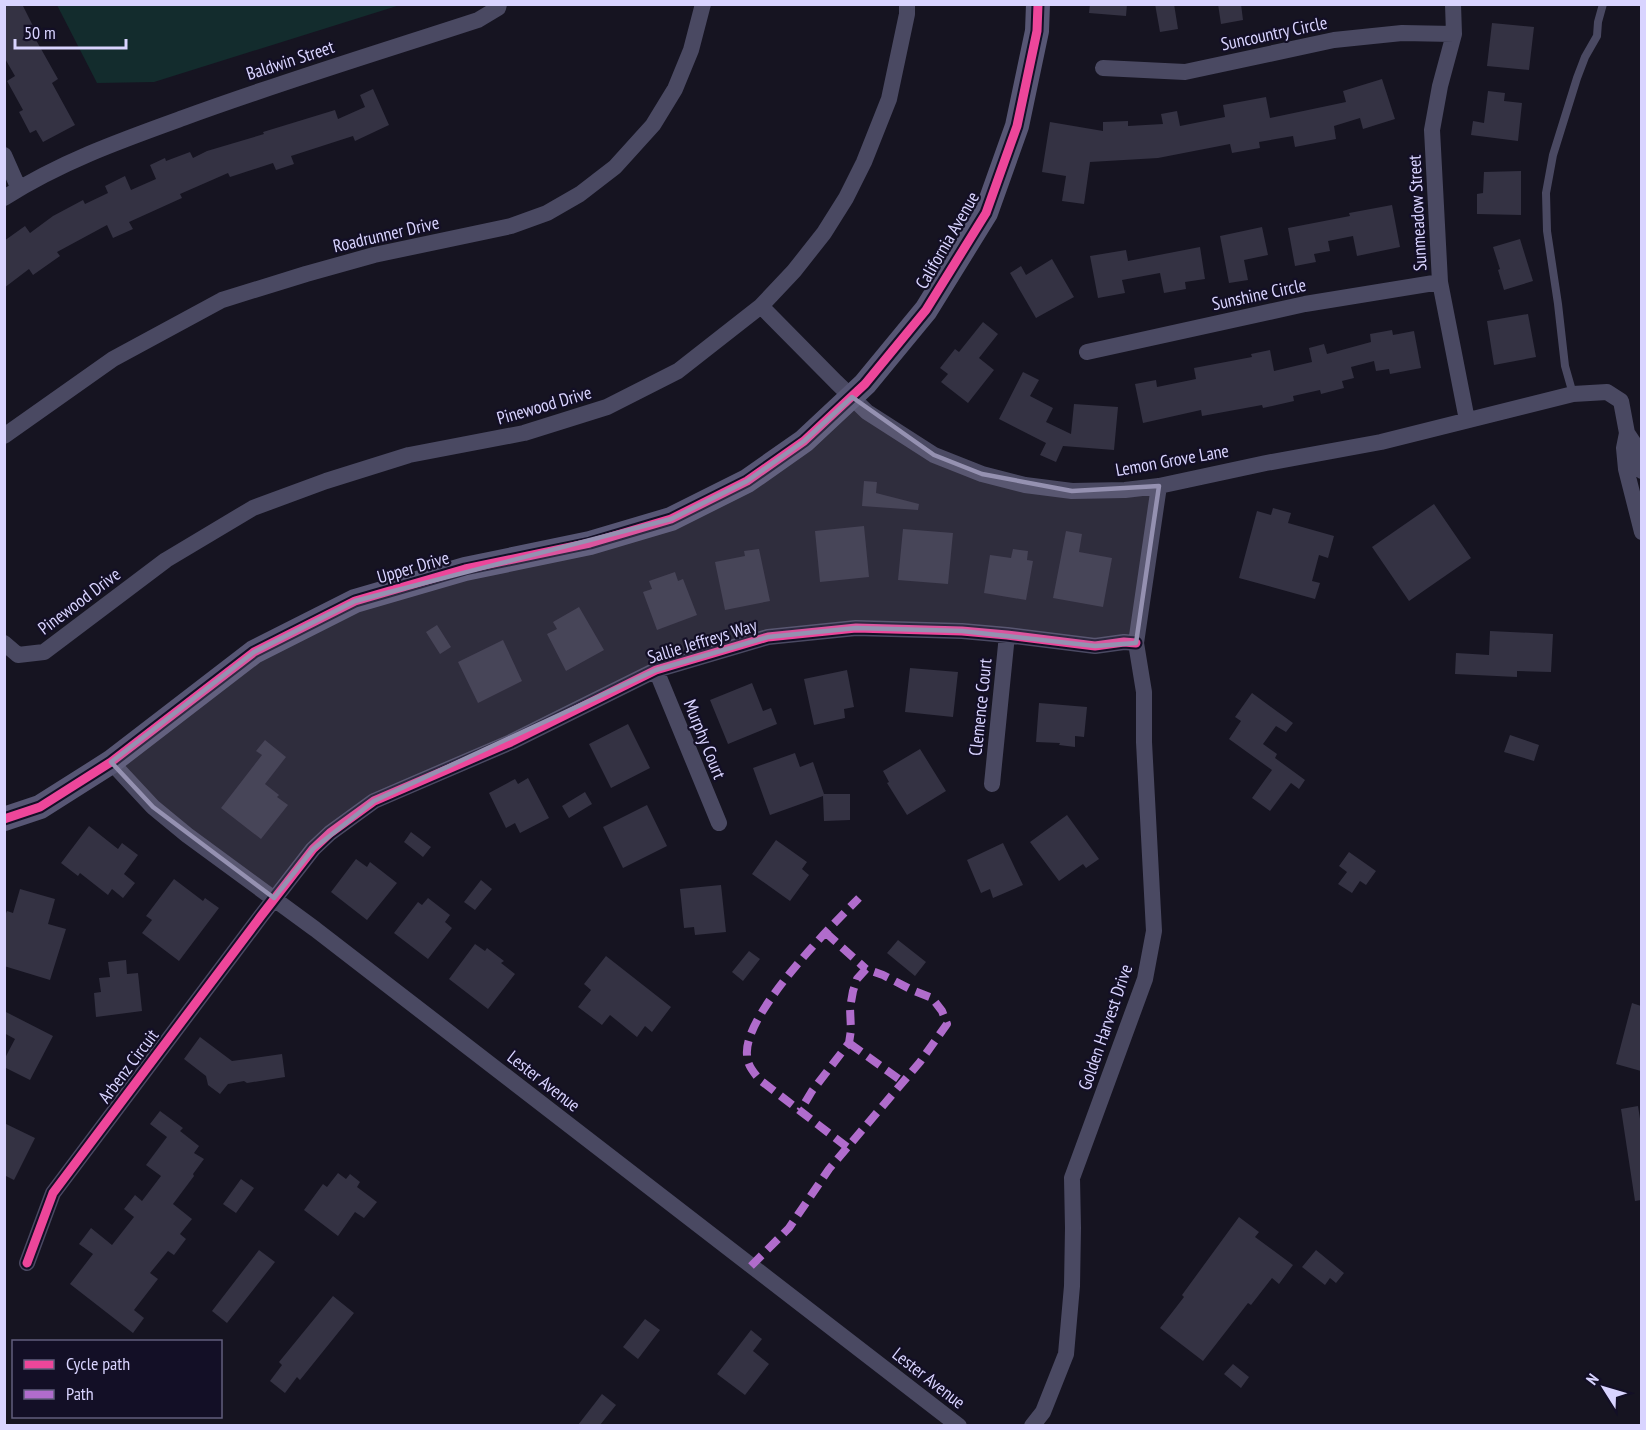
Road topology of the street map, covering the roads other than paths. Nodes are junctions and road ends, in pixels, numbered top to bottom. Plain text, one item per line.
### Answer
1 (703, 4) edge
2 (908, 4) edge
3 (1038, 4) edge
4 (1453, 4) edge
5 (1603, 4) edge
6 (498, 6) edge
7 (1454, 34) junction
8 (1102, 68) dead end
9 (4, 155) edge
10 (19, 189) junction
11 (4, 198) edge
12 (1440, 282) junction
13 (761, 306) junction
14 (1087, 352) dead end
15 (1573, 394) junction
16 (852, 398) junction
17 (1467, 420) junction
18 (1627, 433) junction
19 (4, 436) edge
20 (1641, 471) edge
21 (1159, 486) junction
22 (1641, 532) edge
23 (1007, 635) junction
24 (4, 643) edge
25 (1136, 643) junction
26 (656, 670) junction
27 (111, 762) junction
28 (992, 784) dead end
29 (4, 819) edge
30 (719, 823) dead end
31 (274, 898) junction
32 (27, 1263) dead end
33 (959, 1425) edge
34 (1032, 1425) edge

1 - 19 street, Roadrunner Drive
2 - 13 street, Pinewood Drive
3 - 16 main road, California Avenue
4 - 7 street, Sunmeadow Street
5 - 15 lane
6 - 10 street, Baldwin Street
7 - 8 street, Suncountry Circle
7 - 12 street, Sunmeadow Street
9 - 10 street
10 - 11 street, Baldwin Street
12 - 14 street, Sunshine Circle
12 - 17 street, Sunmeadow Street
13 - 16 street, Lemon Grove Lane
13 - 24 street, Pinewood Drive
15 - 17 street, Lemon Grove Lane
15 - 18 street, Lemon Grove Lane
16 - 21 street, Lemon Grove Lane
16 - 27 main road, Upper Drive
17 - 21 street, Lemon Grove Lane
18 - 20 street
18 - 22 street
21 - 25 street, Golden Harvest Drive
23 - 25 street, Sallie Jeffreys Way
23 - 26 street, Sallie Jeffreys Way
23 - 28 street, Clemence Court
25 - 34 street, Golden Harvest Drive
26 - 30 street, Murphy Court
26 - 31 street, Sallie Jeffreys Way
27 - 29 main road, Upper Drive
27 - 31 street, Lester Avenue
31 - 32 street, Arbenz Circuit
31 - 33 street, Lester Avenue

